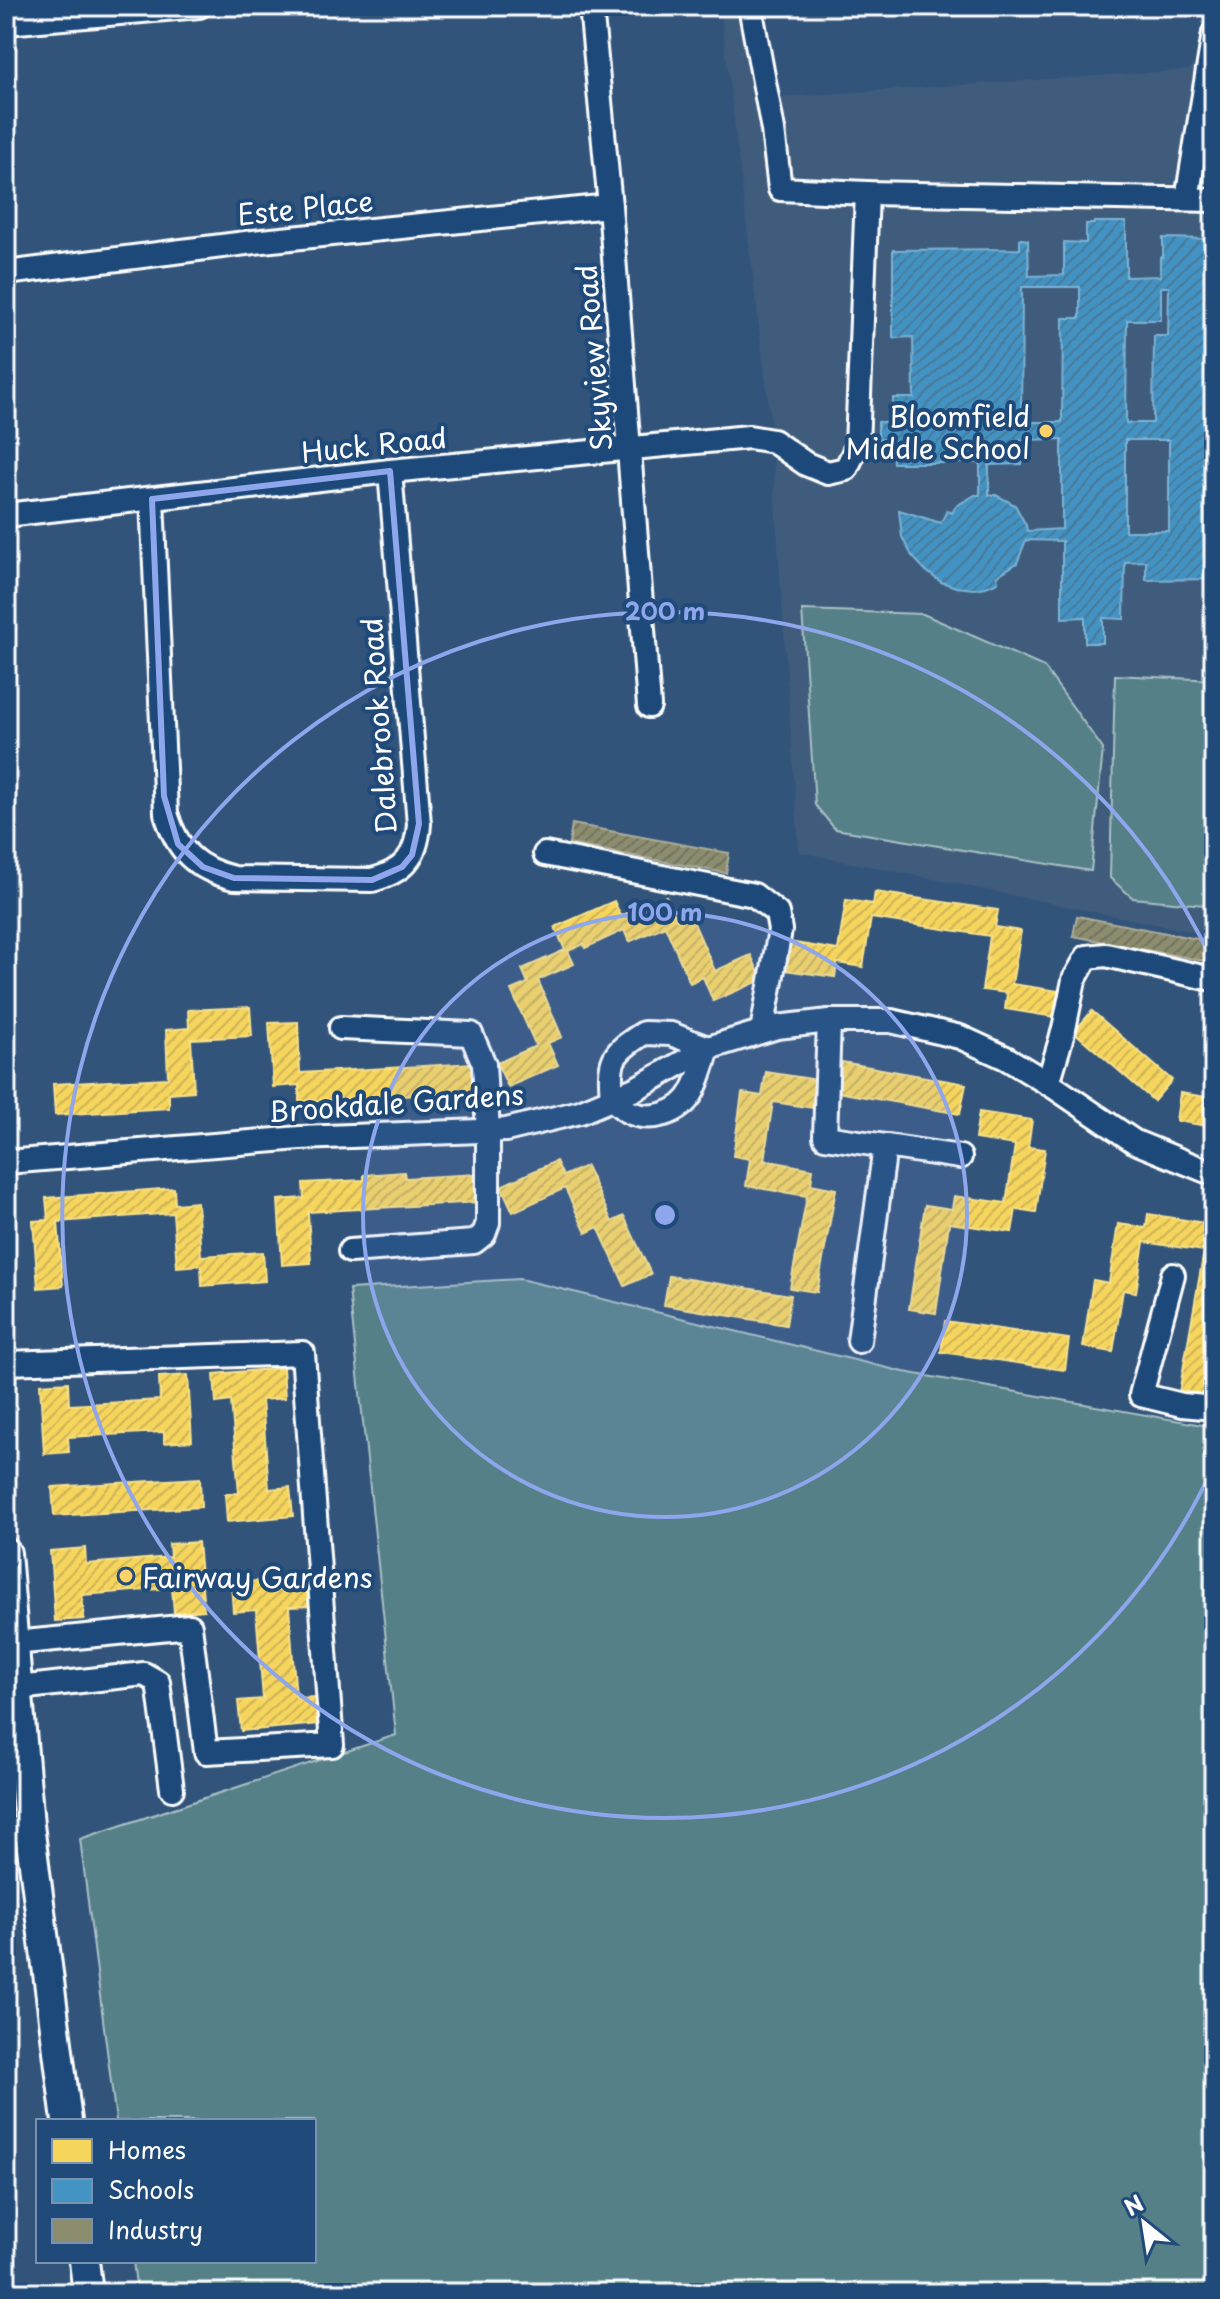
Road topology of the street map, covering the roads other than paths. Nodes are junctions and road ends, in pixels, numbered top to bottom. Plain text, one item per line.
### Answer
1 (199, 6) edge
2 (591, 6) edge
3 (750, 6) edge
4 (138, 9) edge
5 (6, 23) edge
6 (1214, 33) edge
7 (1212, 58) edge
8 (867, 193) junction
9 (1187, 199) junction
10 (1214, 200) edge
11 (610, 206) junction
12 (6, 273) edge
13 (630, 449) junction
14 (390, 471) junction
15 (152, 499) junction
16 (6, 515) edge
17 (649, 706) dead end
18 (545, 854) dead end
19 (1207, 978) dead end
20 (829, 1021) junction
21 (341, 1028) dead end
22 (762, 1031) junction
23 (708, 1048) junction
24 (1048, 1083) junction
25 (612, 1099) junction
26 (488, 1131) junction
27 (885, 1146) junction
28 (960, 1157) dead end
29 (6, 1162) edge
30 (1214, 1174) edge
31 (350, 1251) dead end
32 (1173, 1275) dead end
33 (859, 1341) dead end
34 (6, 1363) edge
35 (1214, 1408) edge
36 (6, 1553) edge
37 (14, 1643) junction
38 (18, 1688) junction
39 (172, 1789) dead end
40 (17, 1829) edge
41 (67, 2119) edge
42 (84, 2263) edge
43 (88, 2293) edge

1 - 4 street
2 - 11 street, Skyview Road
3 - 8 street
4 - 5 street
6 - 7 street
7 - 9 street
8 - 9 street
8 - 13 street, Huck Road
9 - 10 street
11 - 12 street, Este Place
11 - 13 street, Skyview Road
13 - 14 street, Huck Road
13 - 17 street, Skyview Road
14 - 15 street, Huck Road
14 - 15 street, Dalebrook Road
15 - 16 street, Huck Road
18 - 22 street
19 - 24 street
20 - 22 street, Brookdale Gardens
20 - 24 street, Brookdale Gardens
20 - 27 street
21 - 26 street
22 - 23 street, Brookdale Gardens
23 - 25 street, Brookdale Gardens
23 - 25 street
23 - 25 street
24 - 30 street, Brookdale Gardens
25 - 26 street, Brookdale Gardens
26 - 29 street, Brookdale Gardens
26 - 31 street
27 - 28 street
27 - 33 street
32 - 35 street
34 - 37 street
36 - 37 main road
37 - 38 main road
38 - 39 street
38 - 40 main road
40 - 41 main road
42 - 43 main road

